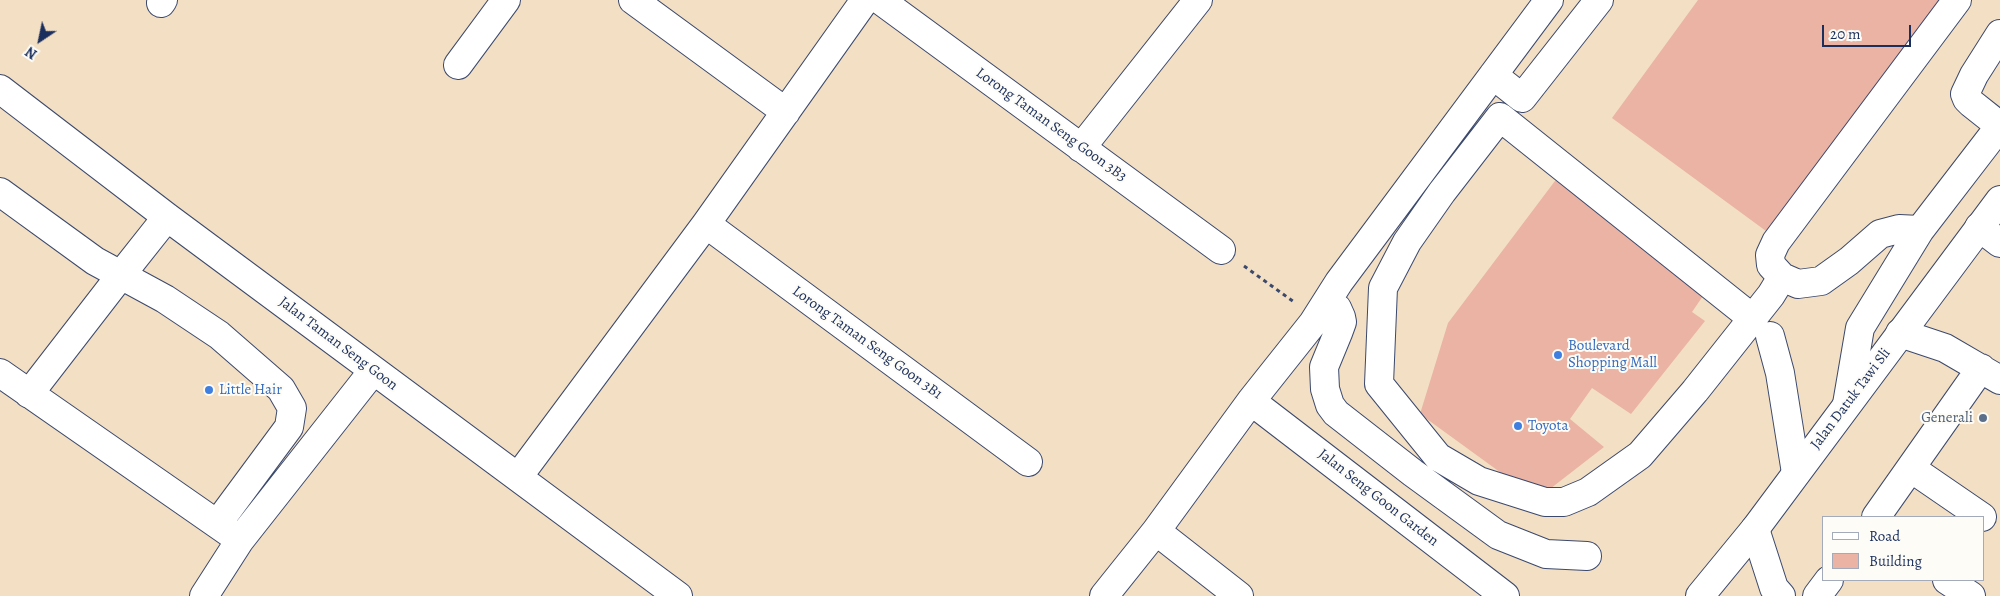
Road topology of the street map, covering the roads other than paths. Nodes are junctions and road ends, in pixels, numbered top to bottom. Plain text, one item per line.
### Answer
1 (506, 0) edge
2 (633, 0) edge
3 (865, 0) edge
4 (880, 0) edge
5 (1198, 0) edge
6 (1549, 0) edge
7 (1599, 0) edge
8 (1957, 0) edge
9 (2000, 34) edge
10 (458, 65) dead end
11 (1493, 75) junction
12 (0, 89) edge
13 (786, 112) junction
14 (2000, 126) edge
15 (1081, 148) junction
16 (0, 192) edge
17 (2000, 200) edge
18 (168, 218) junction
19 (706, 224) junction
20 (1920, 230) junction
21 (1990, 235) edge
22 (1221, 250) road end
23 (121, 275) junction
24 (1782, 277) junction
25 (1322, 310) junction
26 (1761, 327) junction
27 (1900, 333) junction
28 (373, 371) junction
29 (0, 373) edge
30 (1990, 374) edge
31 (29, 394) junction
32 (1251, 401) junction
33 (1847, 404) junction
34 (1028, 462) dead end
35 (1912, 468) junction
36 (1796, 474) junction
37 (518, 477) junction
38 (1877, 516) edge
39 (1980, 516) edge
40 (1985, 519) edge
41 (218, 524) junction
42 (1755, 529) junction
43 (2000, 530) edge
44 (1156, 531) junction
45 (240, 540) junction
46 (1587, 556) dead end
47 (1829, 581) edge
48 (1948, 581) edge
49 (204, 596) edge
50 (678, 596) edge
51 (1104, 596) edge
52 (1239, 596) edge
53 (1505, 596) edge
54 (1700, 596) edge
55 (1781, 596) edge
56 (1818, 596) edge
57 (1971, 596) edge

1 - 10 main road
2 - 13 main road
3 - 13 main road
4 - 15 main road, Lorong Taman Seng Goon 3B3
5 - 15 main road
6 - 11 main road
7 - 11 main road
8 - 24 main road
9 - 14 main road
11 - 25 main road
12 - 18 main road, Jalan Taman Seng Goon
13 - 19 main road
14 - 20 main road
15 - 22 main road, Lorong Taman Seng Goon 3B3
16 - 23 main road
17 - 21 main road, Jalan Datuk Tawi Sli
18 - 23 main road
18 - 28 main road, Jalan Taman Seng Goon
19 - 34 main road, Lorong Taman Seng Goon 3B1
19 - 37 main road
20 - 24 main road
20 - 33 main road
21 - 27 main road, Jalan Datuk Tawi Sli
23 - 31 main road
23 - 41 main road
24 - 26 main road
25 - 32 main road
25 - 46 main road
26 - 26 main road
26 - 36 main road
27 - 30 main road
27 - 33 main road, Jalan Datuk Tawi Sli
28 - 37 main road, Jalan Taman Seng Goon
28 - 45 main road
29 - 31 main road
30 - 35 main road
31 - 41 main road
32 - 44 main road
32 - 53 main road, Jalan Seng Goon Garden
33 - 36 main road, Jalan Datuk Tawi Sli
35 - 38 main road
35 - 39 main road
36 - 42 main road, Jalan Datuk Tawi Sli
37 - 50 main road, Jalan Taman Seng Goon
40 - 43 main road
41 - 45 main road
42 - 54 main road, Jalan Datuk Tawi Sli
42 - 55 main road
44 - 51 main road
44 - 52 main road
45 - 49 main road
47 - 56 main road
48 - 57 main road

